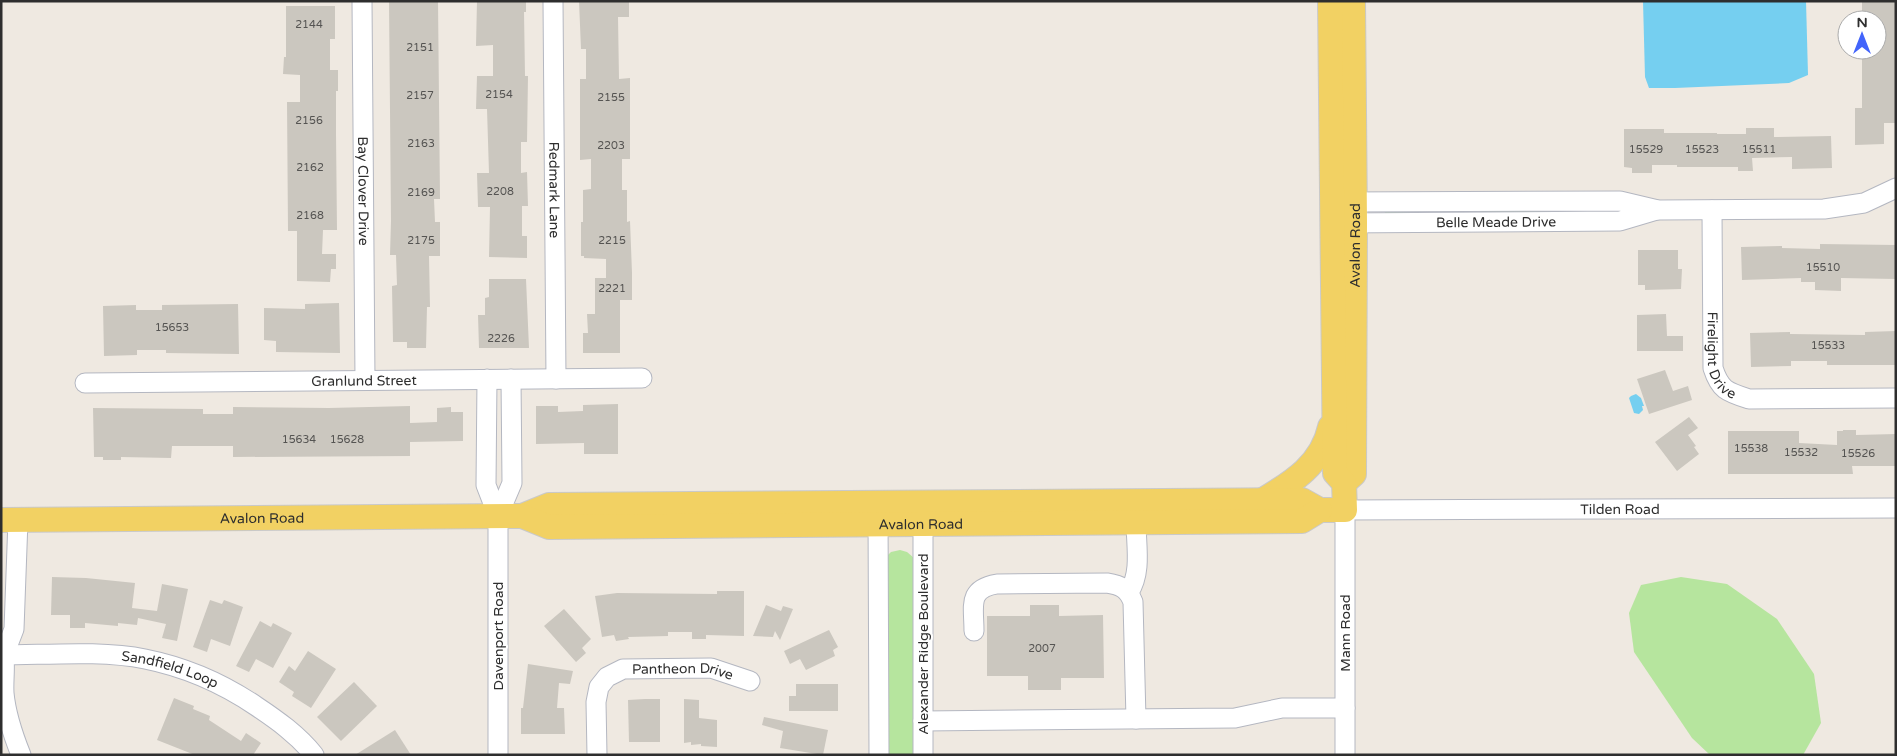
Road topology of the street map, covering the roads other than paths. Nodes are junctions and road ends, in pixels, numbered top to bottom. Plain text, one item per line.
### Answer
1 (362, 1) edge
2 (553, 1) edge
3 (1330, 1) edge
4 (1353, 1) edge
5 (1896, 188) edge
6 (1594, 201) junction
7 (1468, 202) junction
8 (1658, 210) junction
9 (1712, 210) junction
10 (1344, 212) junction
11 (1594, 221) junction
12 (1467, 222) junction
13 (642, 378) dead end
14 (487, 379) junction
15 (511, 379) junction
16 (556, 379) junction
17 (365, 380) junction
18 (85, 383) dead end
19 (1896, 398) edge
20 (1334, 411) junction
21 (486, 428) junction
22 (512, 428) junction
23 (1344, 483) junction
24 (1263, 500) junction
25 (1896, 508) edge
26 (1320, 510) junction
27 (1345, 510) junction
28 (878, 514) junction
29 (923, 514) junction
30 (498, 516) junction
31 (10, 520) edge
32 (1136, 522) junction
33 (1129, 592) junction
34 (974, 631) dead end
35 (2, 652) edge
36 (750, 681) dead end
37 (1345, 708) junction
38 (1136, 719) junction
39 (923, 720) junction
40 (21, 755) edge
41 (314, 755) edge
42 (498, 755) edge
43 (597, 755) edge
44 (879, 755) edge
45 (923, 755) edge
46 (1345, 755) edge

1 - 17 street, Bay Clover Drive
2 - 16 street, Redmark Lane
3 - 10 main road, Avalon Road
4 - 10 main road, Avalon Road
5 - 9 street, Belle Meade Drive
6 - 7 street, Belle Meade Drive
6 - 8 street, Belle Meade Drive
6 - 11 street
7 - 10 street, Belle Meade Drive
7 - 12 street
8 - 9 street, Belle Meade Drive
8 - 11 street, Belle Meade Drive
9 - 19 street, Firelight Drive
10 - 12 street, Belle Meade Drive
10 - 20 main road, Avalon Road
10 - 23 main road, Avalon Road
11 - 12 street, Belle Meade Drive
13 - 16 street, Granlund Street
14 - 15 street, Granlund Street
14 - 17 street, Granlund Street
14 - 21 street
15 - 16 street, Granlund Street
15 - 22 street
17 - 18 street, Granlund Street
20 - 23 main road, Avalon Road
20 - 24 main road
21 - 22 street
21 - 30 street
22 - 30 street
23 - 27 main road, Avalon Road
24 - 26 main road, Avalon Road
24 - 29 main road, Avalon Road
25 - 27 street, Tilden Road
26 - 27 main road, Avalon Road
26 - 32 main road, Avalon Road
27 - 37 street, Mann Road
28 - 29 main road, Avalon Road
28 - 30 main road, Avalon Road
28 - 44 street
29 - 32 main road, Avalon Road
29 - 39 street, Alexander Ridge Boulevard
30 - 31 main road, Avalon Road
30 - 42 street, Davenport Road
31 - 35 street
32 - 33 street
33 - 34 street
33 - 38 street
35 - 40 street
35 - 41 street, Sandfield Loop
36 - 43 street, Pantheon Drive
37 - 38 street
37 - 46 street, Mann Road
38 - 39 street
39 - 45 street, Alexander Ridge Boulevard

